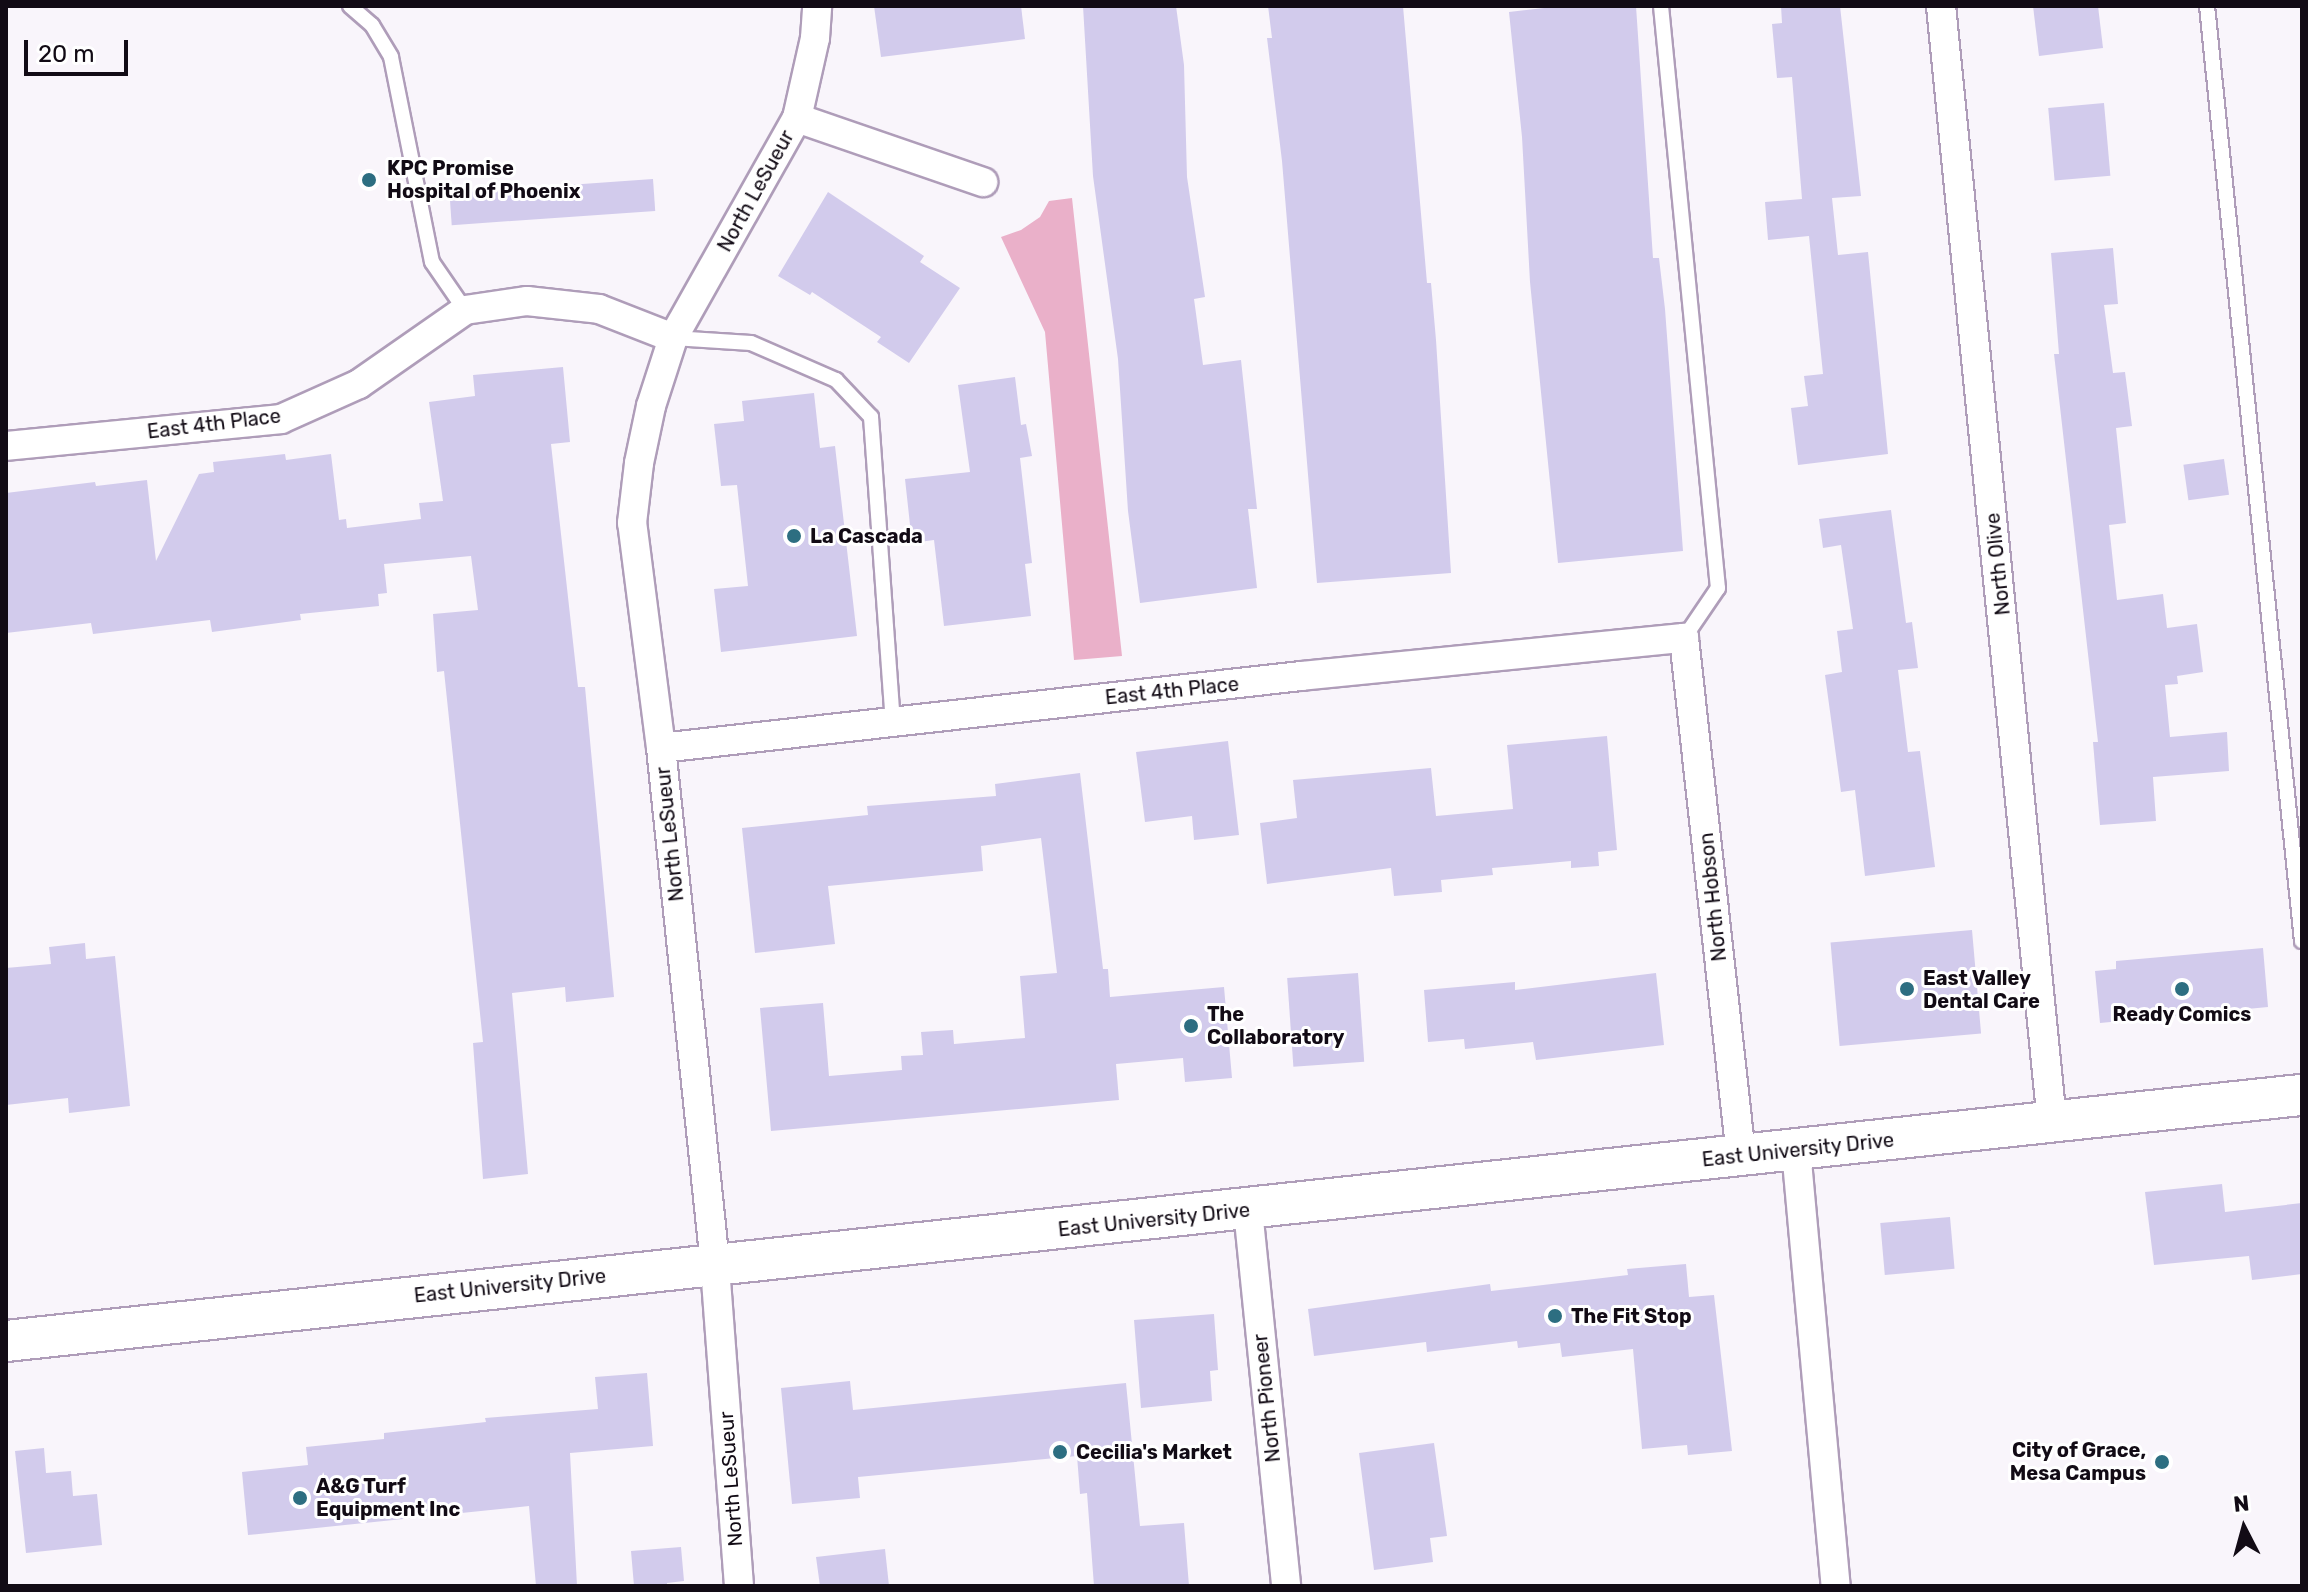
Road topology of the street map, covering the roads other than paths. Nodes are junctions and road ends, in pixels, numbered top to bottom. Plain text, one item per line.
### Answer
1 (350, 6) edge
2 (817, 6) edge
3 (1661, 6) edge
4 (1941, 6) edge
5 (2207, 6) edge
6 (797, 118) junction
7 (983, 182) dead end
8 (465, 310) junction
9 (673, 338) junction
10 (6, 446) edge
11 (1684, 638) junction
12 (893, 722) junction
13 (661, 748) junction
14 (2302, 941) edge
15 (2302, 1095) edge
16 (2052, 1122) junction
17 (1796, 1150) junction
18 (1741, 1156) junction
19 (1248, 1210) junction
20 (715, 1264) junction
21 (6, 1341) edge
22 (739, 1586) edge
23 (1286, 1586) edge
24 (1836, 1586) edge

1 - 8 lane
2 - 6 street, North LeSueur
3 - 11 lane
4 - 16 street, North Olive
5 - 14 lane
6 - 7 street, North LeSueur
6 - 9 street, North LeSueur
8 - 9 street, East 4th Place
8 - 10 street, East 4th Place
9 - 12 lane
9 - 13 street, North LeSueur
11 - 12 street, East 4th Place
11 - 18 street, North Hobson
12 - 13 street, East 4th Place
13 - 20 street, North LeSueur
15 - 16 main road, East University Drive
16 - 17 main road, East University Drive
17 - 18 main road, East University Drive
17 - 24 street
18 - 19 main road, East University Drive
19 - 20 main road, East University Drive
19 - 23 street, North Pioneer
20 - 21 main road, East University Drive
20 - 22 street, North LeSueur

